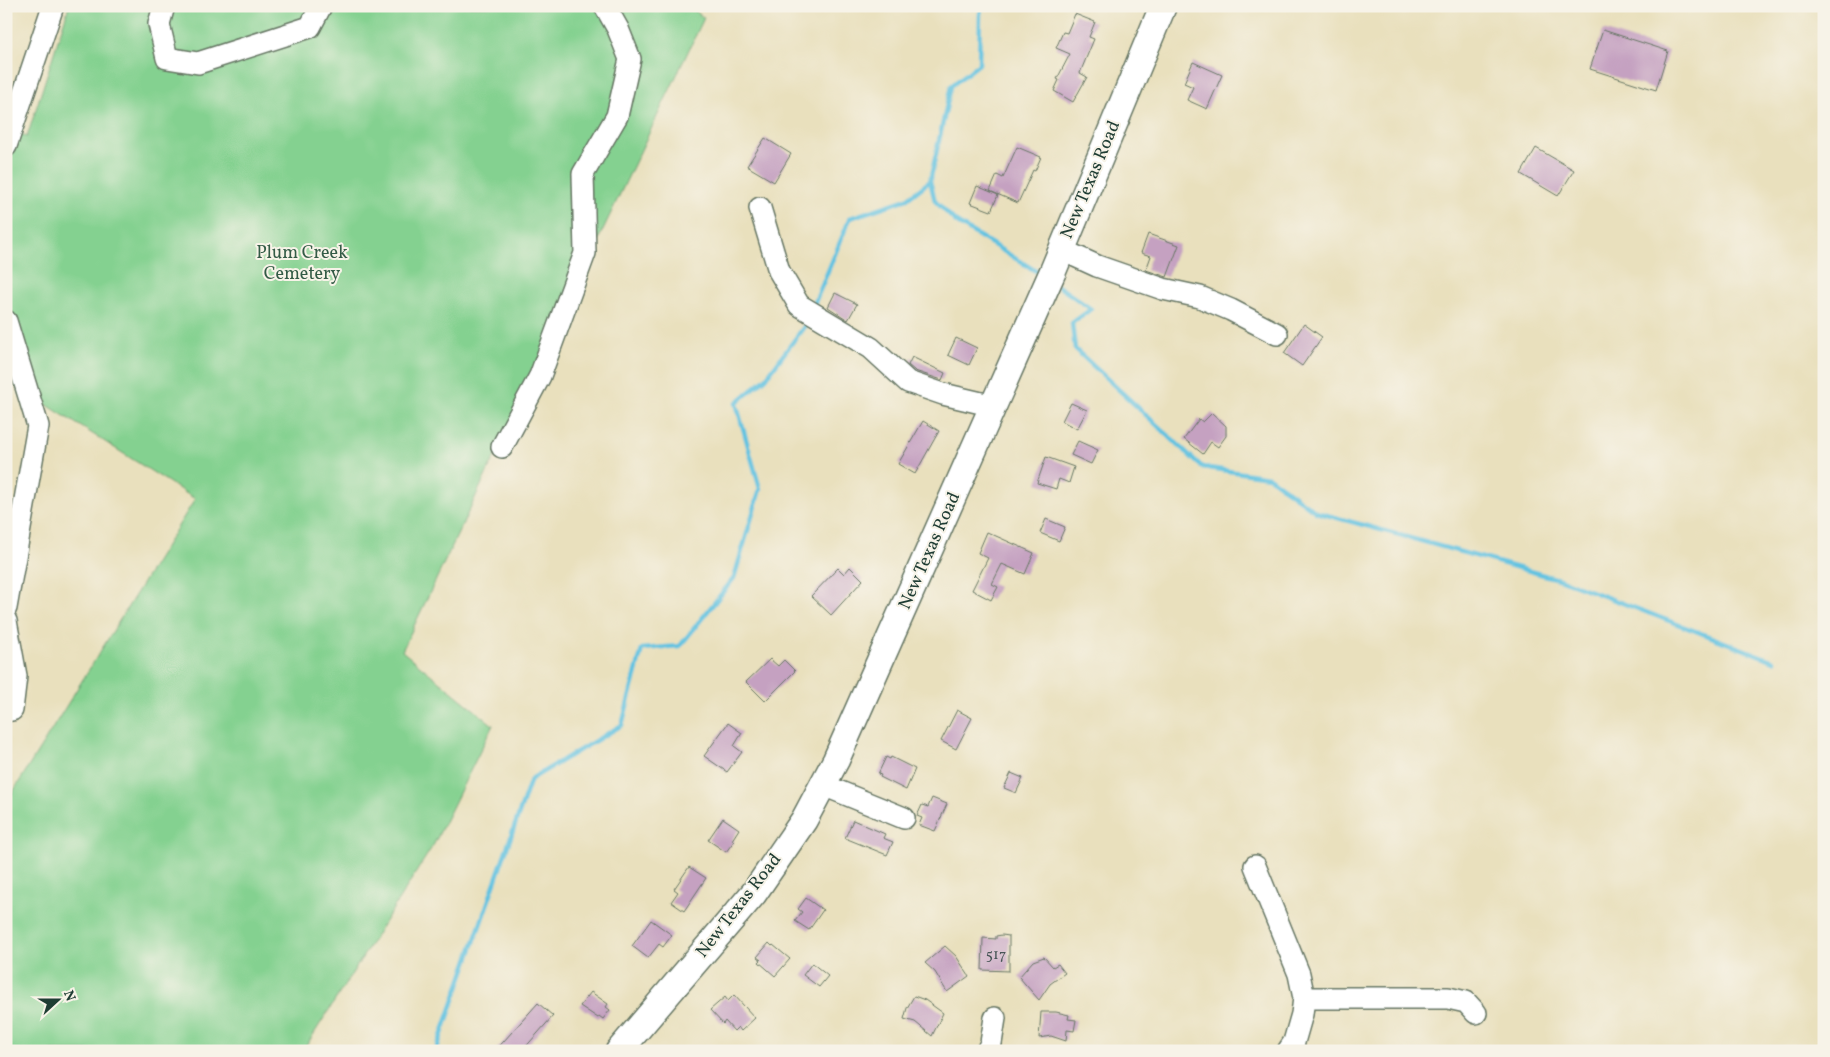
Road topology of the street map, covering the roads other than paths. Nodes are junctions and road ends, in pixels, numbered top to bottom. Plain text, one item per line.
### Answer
1 (53, 6) edge
2 (164, 6) edge
3 (321, 6) edge
4 (1163, 6) edge
5 (607, 7) edge
6 (6, 146) edge
7 (760, 208) dead end
8 (1062, 250) junction
9 (6, 321) edge
10 (1278, 334) dead end
11 (994, 406) junction
12 (502, 447) dead end
13 (6, 608) edge
14 (6, 621) edge
15 (6, 711) edge
16 (823, 784) junction
17 (904, 818) dead end
18 (1255, 866) dead end
19 (1304, 998) junction
20 (1476, 1013) dead end
21 (995, 1018) dead end
22 (618, 1051) edge
23 (987, 1051) edge
24 (1288, 1051) edge

1 - 6 street
2 - 3 street
4 - 8 main road, New Texas Road
5 - 12 street
7 - 11 street
8 - 10 street
8 - 11 main road, New Texas Road
9 - 13 street
11 - 16 main road, New Texas Road
14 - 15 street
16 - 17 street
16 - 22 main road, New Texas Road
18 - 19 street
19 - 20 street
19 - 24 street
21 - 23 street

